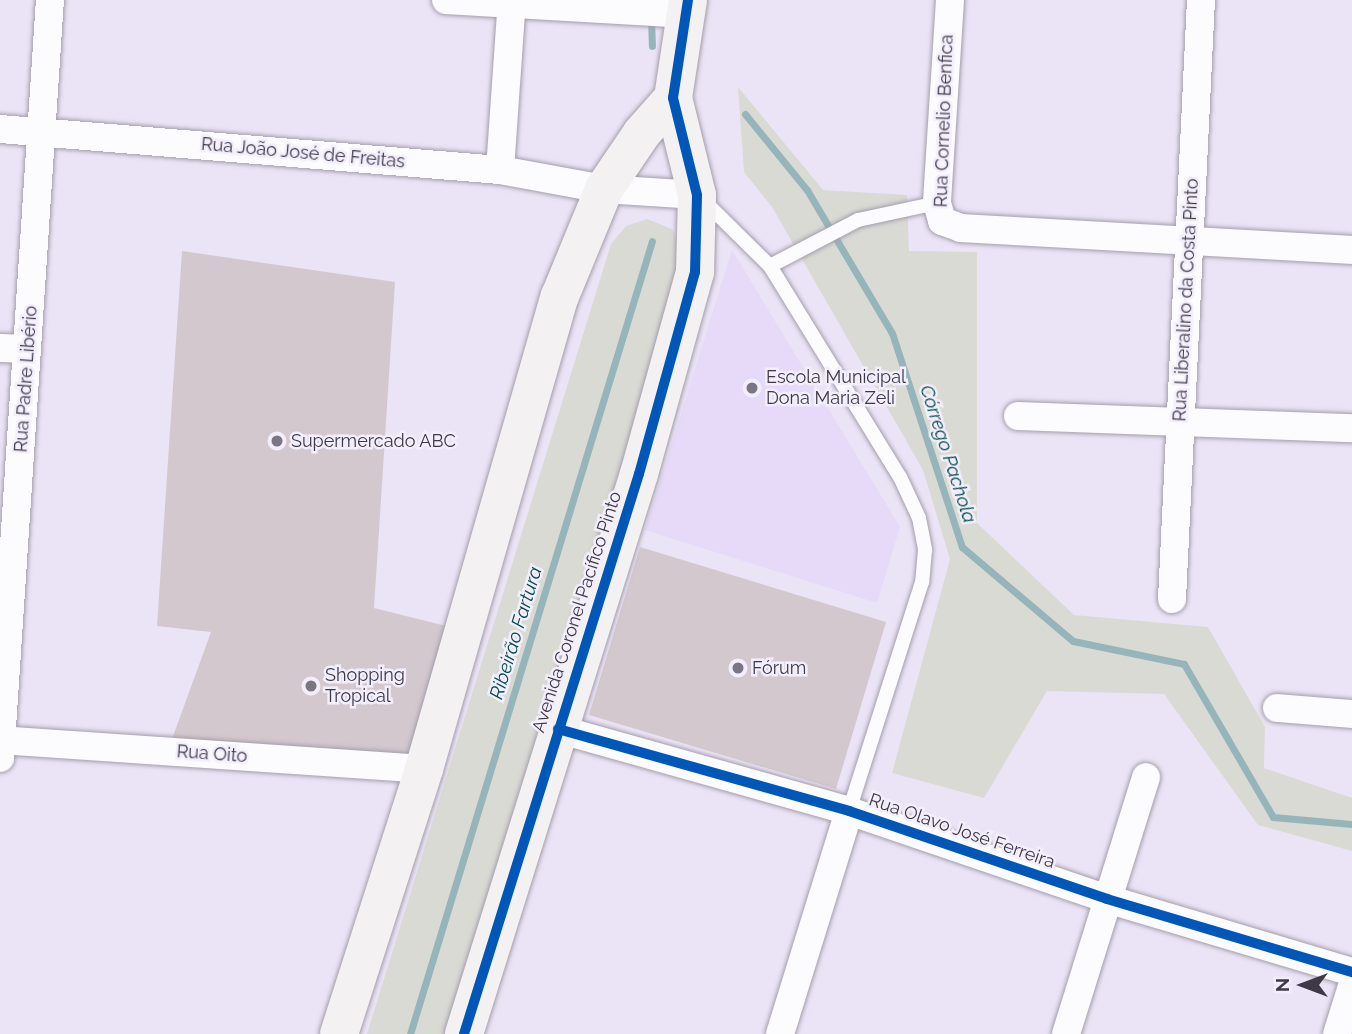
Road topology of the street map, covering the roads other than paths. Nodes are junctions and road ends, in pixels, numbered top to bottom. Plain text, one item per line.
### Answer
1 (50, 0) edge
2 (446, 0) edge
3 (950, 0) edge
4 (1201, 0) edge
5 (512, 2) edge
6 (681, 9) edge
7 (673, 98) junction
8 (0, 130) edge
9 (44, 132) junction
10 (500, 170) junction
11 (604, 189) junction
12 (696, 195) junction
13 (937, 203) junction
14 (1189, 239) junction
15 (1352, 250) edge
16 (770, 267) junction
17 (14, 349) edge
18 (1018, 416) dead end
19 (1179, 421) junction
20 (1352, 428) edge
21 (7, 539) edge
22 (1172, 599) dead end
23 (1277, 708) dead end
24 (1352, 714) edge
25 (558, 729) junction
26 (0, 746) edge
27 (424, 769) junction
28 (1146, 777) dead end
29 (849, 811) junction
30 (1107, 900) junction
31 (1352, 972) edge
32 (1352, 986) edge
33 (339, 1034) edge
34 (464, 1034) edge
35 (780, 1034) edge
36 (1066, 1034) edge
37 (1337, 1034) edge

1 - 9 street, Rua Padre Libério
2 - 5 street
3 - 13 street, Rua Cornelio Benfica
4 - 14 street, Rua Liberalino da Costa Pinto
5 - 6 street
5 - 10 street
6 - 7 street
7 - 11 street
7 - 12 street, Avenida Coronel Pacífico Pinto
8 - 9 street, Rua João José de Freitas
9 - 10 street, Rua João José de Freitas
9 - 17 street, Rua Padre Libério
10 - 11 street, Rua João José de Freitas
11 - 12 street, Rua João José de Freitas
11 - 27 street
12 - 16 lane
12 - 25 street, Avenida Coronel Pacífico Pinto
13 - 14 street, Rua Cornelio Benfica
13 - 16 lane
14 - 15 street
14 - 19 street, Rua Liberalino da Costa Pinto
16 - 29 lane
17 - 21 street, Rua Padre Libério
18 - 19 street
19 - 20 street
19 - 22 street, Rua Liberalino da Costa Pinto
21 - 26 street, Rua Padre Libério
23 - 24 street
25 - 29 street, Rua Olavo José Ferreira
25 - 34 street, Avenida Coronel Pacífico Pinto
26 - 27 street, Rua Oito
27 - 33 street
28 - 30 street
29 - 30 street, Rua Olavo José Ferreira
29 - 35 street
30 - 31 street, Rua Olavo José Ferreira
30 - 36 street
32 - 37 street

